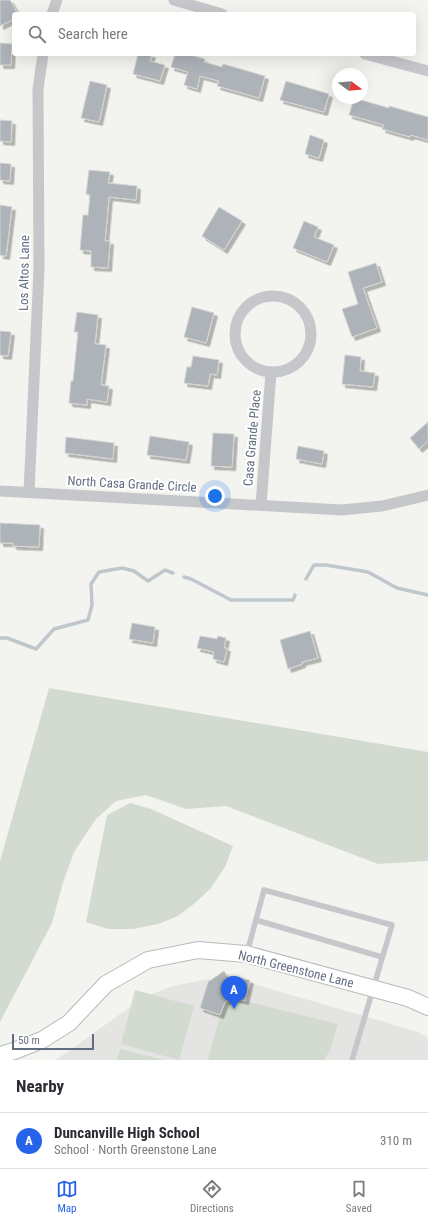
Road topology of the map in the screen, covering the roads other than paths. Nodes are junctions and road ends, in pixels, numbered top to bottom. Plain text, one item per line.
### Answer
1 (57, 0) edge
2 (174, 0) edge
3 (53, 12) edge
4 (215, 12) edge
5 (43, 56) edge
6 (372, 56) edge
7 (428, 71) edge
8 (271, 372) junction
9 (0, 491) edge
10 (29, 492) junction
11 (428, 494) edge
12 (261, 505) junction
13 (256, 920) junction
14 (246, 954) junction
15 (382, 957) junction
16 (372, 989) junction
17 (428, 1007) edge
18 (0, 1055) edge
19 (352, 1060) edge

1 - 3 street
2 - 4 street
5 - 10 street, Los Altos Lane
6 - 7 street
8 - 8 street, Casa Grande Place
8 - 12 street, Casa Grande Place
9 - 10 street, North Casa Grande Circle
10 - 12 street, North Casa Grande Circle
11 - 12 street, North Casa Grande Circle
13 - 14 lane
13 - 15 lane
13 - 15 lane
14 - 16 street, North Greenstone Lane
14 - 18 street, North Greenstone Lane
15 - 16 lane
16 - 17 street, North Greenstone Lane
16 - 19 lane

